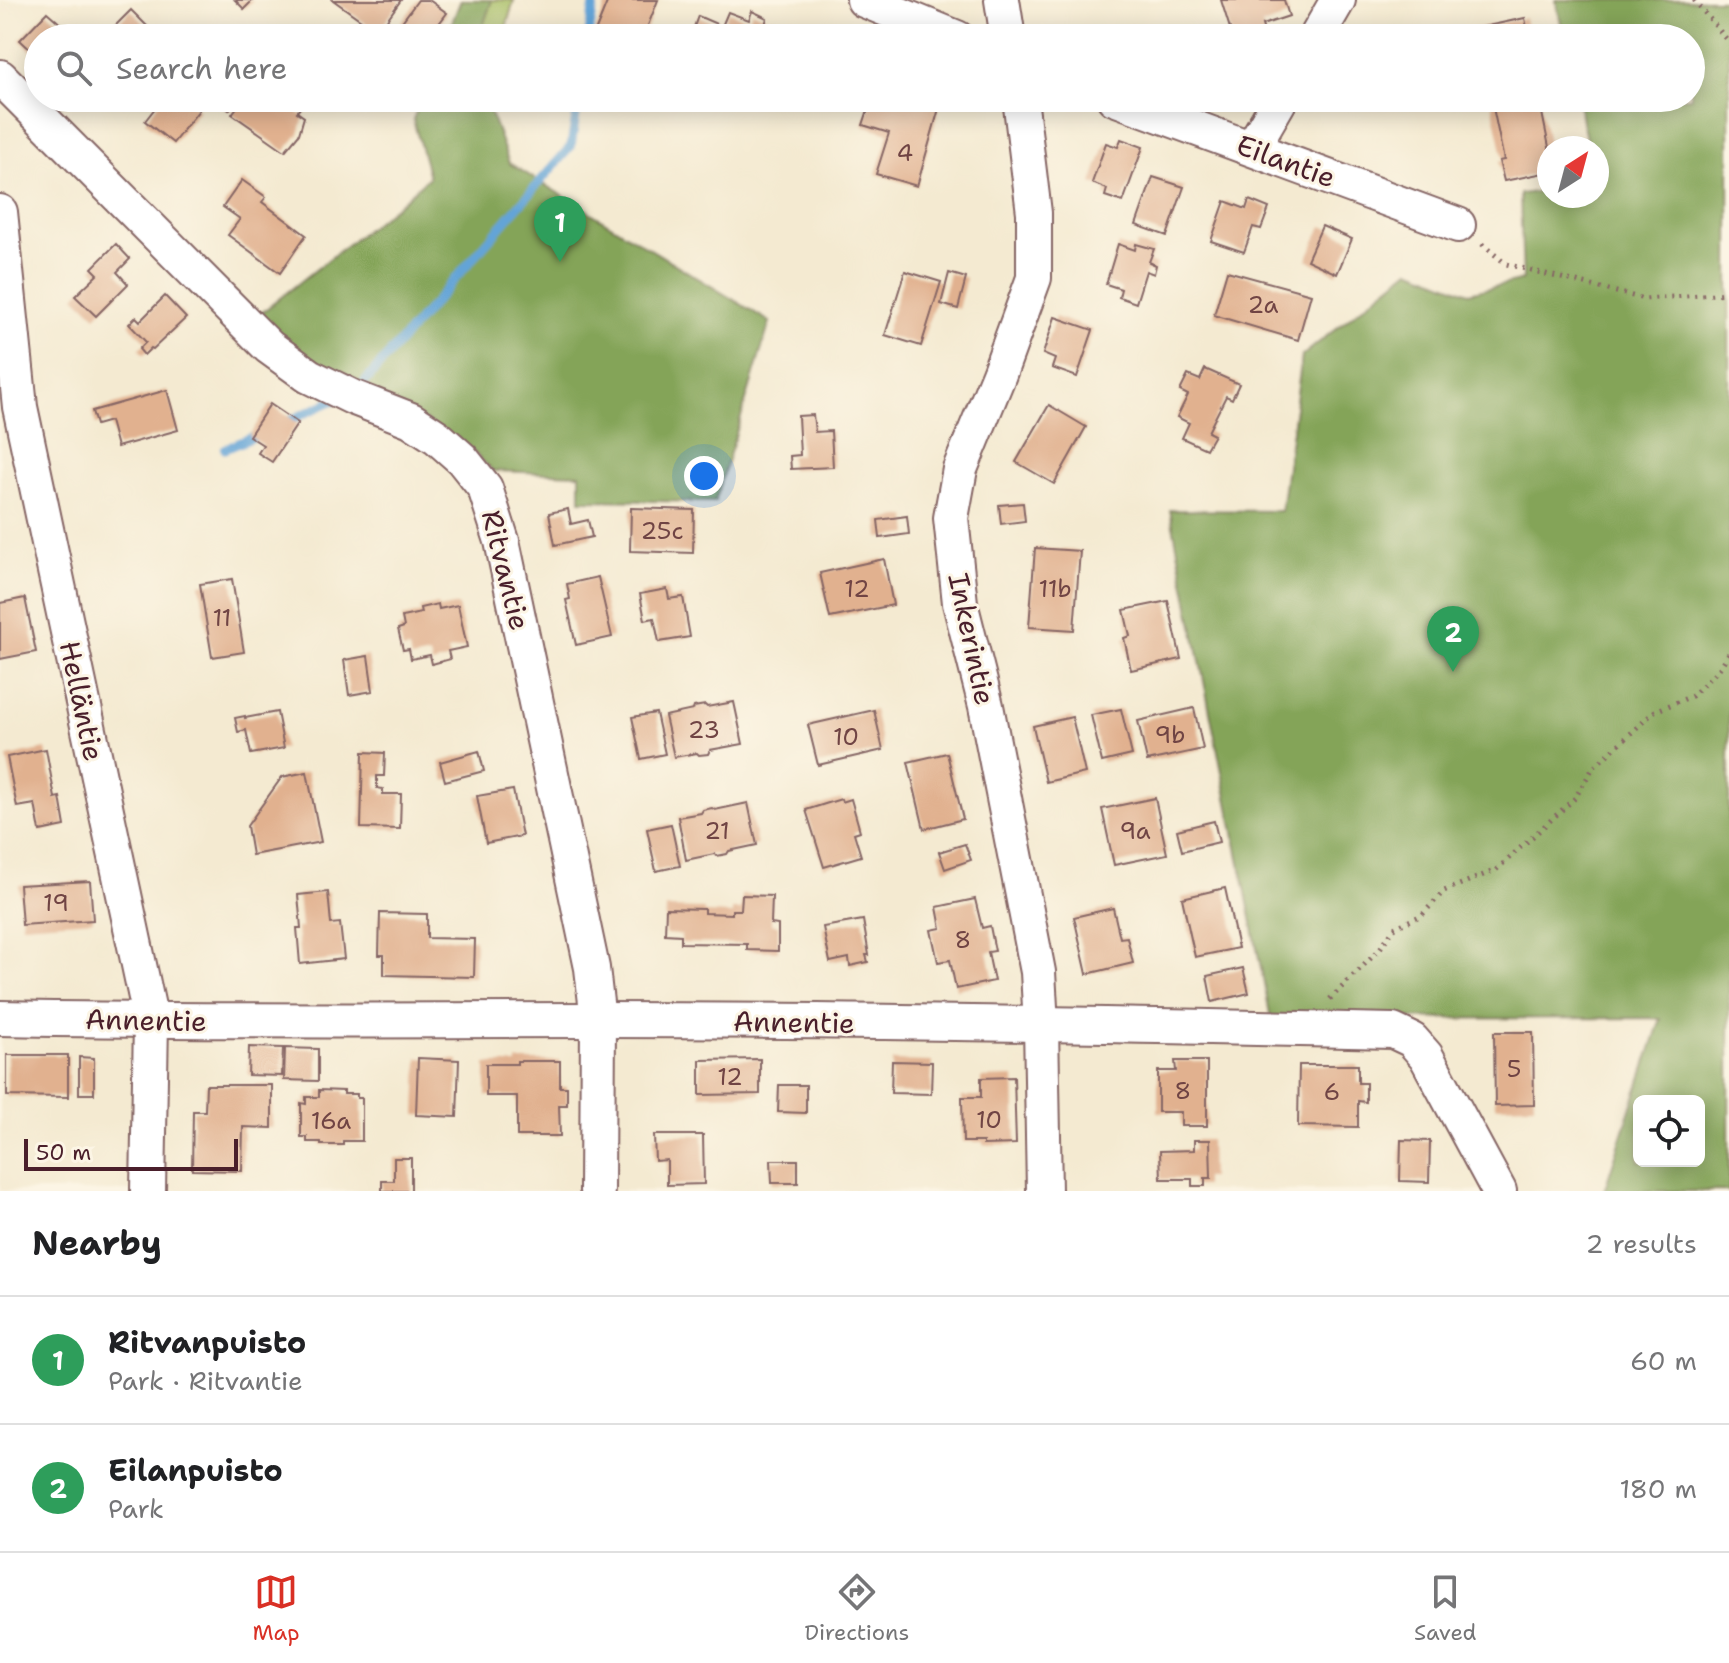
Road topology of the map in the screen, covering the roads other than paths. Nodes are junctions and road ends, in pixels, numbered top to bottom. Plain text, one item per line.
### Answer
1 (864, 0) edge
2 (1002, 0) edge
3 (1338, 0) edge
4 (923, 24) edge
5 (1006, 24) edge
6 (1324, 24) edge
7 (0, 77) edge
8 (24, 101) edge
9 (35, 112) edge
10 (1022, 112) edge
11 (1153, 112) edge
12 (1273, 112) edge
13 (1252, 148) junction
14 (0, 212) edge
15 (1458, 225) road end
16 (0, 1018) edge
17 (598, 1020) junction
18 (151, 1021) junction
19 (1041, 1025) junction
20 (148, 1191) edge
21 (597, 1191) edge
22 (1044, 1191) edge
23 (1499, 1191) edge

1 - 4 street
2 - 5 street
3 - 6 street
7 - 8 street, Ritvantie
9 - 17 street, Ritvantie
10 - 19 street, Inkerintie
11 - 13 street, Eilantie
12 - 13 street
13 - 15 street, Eilantie
14 - 18 street, Helläntie
16 - 18 street, Annentie
17 - 18 street, Annentie
17 - 19 street, Annentie
17 - 21 street, Ritvantie
18 - 20 street, Helläntie
19 - 22 street, Inkerintie
19 - 23 street, Annentie

